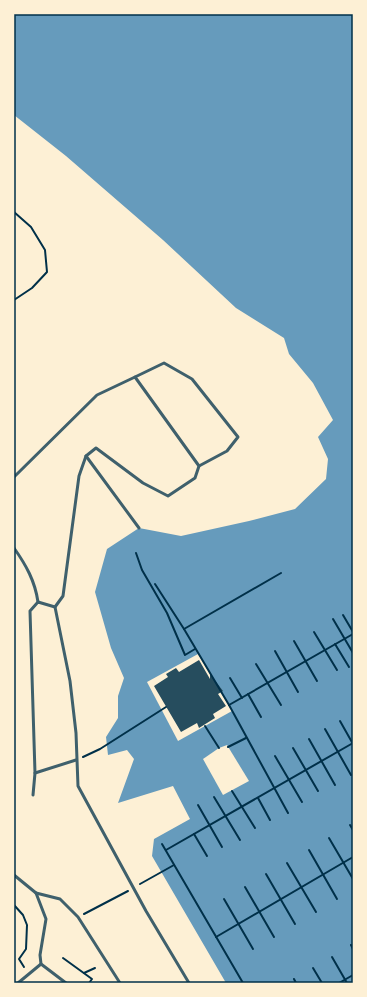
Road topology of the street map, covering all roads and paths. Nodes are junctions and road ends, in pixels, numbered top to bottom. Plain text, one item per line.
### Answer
1 (14, 212) edge
2 (14, 300) edge
3 (135, 377) junction
4 (86, 456) junction
5 (199, 466) junction
6 (14, 477) edge
7 (139, 528) dead end
8 (14, 548) edge
9 (136, 554) dead end
10 (281, 573) dead end
11 (155, 584) dead end
12 (38, 602) junction
13 (55, 606) junction
14 (343, 614) dead end
15 (333, 619) dead end
16 (184, 629) junction
17 (314, 632) dead end
18 (353, 633) edge
19 (345, 638) junction
20 (294, 640) dead end
21 (335, 644) junction
22 (195, 649) junction
23 (325, 650) junction
24 (275, 651) dead end
25 (353, 653) edge
26 (305, 661) junction
27 (256, 664) dead end
28 (349, 667) dead end
29 (337, 670) dead end
30 (286, 672) junction
31 (230, 678) dead end
32 (317, 681) dead end
33 (267, 683) junction
34 (298, 692) dead end
35 (248, 694) junction
36 (242, 698) junction
37 (229, 705) junction
38 (281, 705) dead end
39 (166, 707) dead end
40 (261, 717) dead end
41 (340, 721) dead end
42 (205, 726) dead end
43 (325, 730) dead end
44 (246, 738) junction
45 (309, 739) dead end
46 (353, 744) edge
47 (228, 747) dead end
48 (219, 748) dead end
49 (293, 748) dead end
50 (338, 752) junction
51 (276, 756) dead end
52 (76, 760) junction
53 (322, 761) junction
54 (306, 770) junction
55 (35, 773) junction
56 (350, 775) dead end
57 (289, 780) junction
58 (335, 785) dead end
59 (232, 791) dead end
60 (318, 791) dead end
61 (33, 795) dead end
62 (214, 796) dead end
63 (258, 798) junction
64 (302, 802) dead end
65 (198, 805) dead end
66 (242, 807) junction
67 (288, 813) dead end
68 (270, 820) dead end
69 (210, 825) junction
70 (350, 825) dead end
71 (255, 828) dead end
72 (353, 830) edge
73 (194, 834) junction
74 (329, 838) dead end
75 (240, 840) dead end
76 (162, 844) dead end
77 (222, 847) dead end
78 (166, 850) junction
79 (309, 850) dead end
80 (207, 856) dead end
81 (353, 857) edge
82 (288, 863) dead end
83 (344, 863) junction
84 (174, 865) junction
85 (266, 874) dead end
86 (14, 875) edge
87 (323, 875) junction
88 (353, 879) edge
89 (245, 887) dead end
90 (302, 887) junction
91 (134, 888) junction
92 (36, 893) junction
93 (224, 899) dead end
94 (281, 900) junction
95 (337, 900) dead end
96 (14, 905) edge
97 (260, 912) junction
98 (316, 912) dead end
99 (78, 916) junction
100 (239, 924) junction
101 (295, 924) dead end
102 (216, 937) junction
103 (274, 937) dead end
104 (351, 945) dead end
105 (253, 949) dead end
106 (353, 949) edge
107 (332, 957) dead end
108 (63, 958) dead end
109 (41, 964) junction
110 (95, 968) dead end
111 (313, 968) dead end
112 (26, 969) dead end
113 (84, 973) junction
114 (353, 975) edge
115 (294, 979) dead end
116 (345, 980) junction
117 (18, 983) edge
118 (66, 983) edge
119 (89, 983) edge
120 (120, 983) edge
121 (189, 983) edge
122 (243, 983) edge
123 (296, 983) edge
124 (322, 983) edge
125 (339, 983) edge
126 (347, 983) edge

1 - 2 path
3 - 5 lane
3 - 5 lane
3 - 6 lane
4 - 5 lane
4 - 7 lane
4 - 13 lane
8 - 12 lane
9 - 22 path
10 - 16 path
11 - 16 path
12 - 13 lane
12 - 55 lane
13 - 52 lane
14 - 18 path
15 - 19 path
16 - 22 path
17 - 23 path
18 - 19 path
19 - 21 path
19 - 25 path
20 - 26 path
21 - 23 path
21 - 28 path
22 - 37 path
23 - 26 path
23 - 29 path
24 - 30 path
26 - 30 path
26 - 32 path
27 - 33 path
30 - 33 path
30 - 34 path
31 - 36 path
33 - 35 path
33 - 38 path
35 - 36 path
35 - 40 path
36 - 37 path
37 - 44 path
39 - 52 path
41 - 46 path
42 - 48 path
43 - 50 path
44 - 47 path
44 - 67 path
45 - 53 path
46 - 50 path
49 - 54 path
50 - 53 path
50 - 56 path
51 - 57 path
52 - 55 lane
52 - 91 lane
53 - 54 path
53 - 58 path
54 - 57 path
54 - 60 path
55 - 61 lane
57 - 63 path
57 - 64 path
59 - 66 path
62 - 75 path
63 - 66 path
63 - 68 path
65 - 69 path
66 - 69 path
66 - 71 path
69 - 73 path
69 - 77 path
70 - 72 path
73 - 78 path
73 - 80 path
74 - 83 path
76 - 78 path
78 - 84 path
79 - 87 path
81 - 83 path
82 - 90 path
83 - 87 path
83 - 88 path
84 - 91 path
84 - 102 path
85 - 94 path
86 - 92 lane
87 - 90 path
87 - 95 path
89 - 97 path
90 - 94 path
90 - 98 path
91 - 99 path
91 - 121 lane
92 - 99 lane
92 - 109 lane
93 - 100 path
94 - 97 path
94 - 101 path
96 - 112 path
97 - 100 path
97 - 103 path
99 - 120 lane
100 - 102 path
100 - 105 path
102 - 122 path
104 - 106 path
107 - 116 path
108 - 113 path
109 - 117 lane
109 - 118 lane
110 - 113 path
111 - 124 path
113 - 119 path
114 - 116 path
115 - 123 path
116 - 125 path
116 - 126 path

